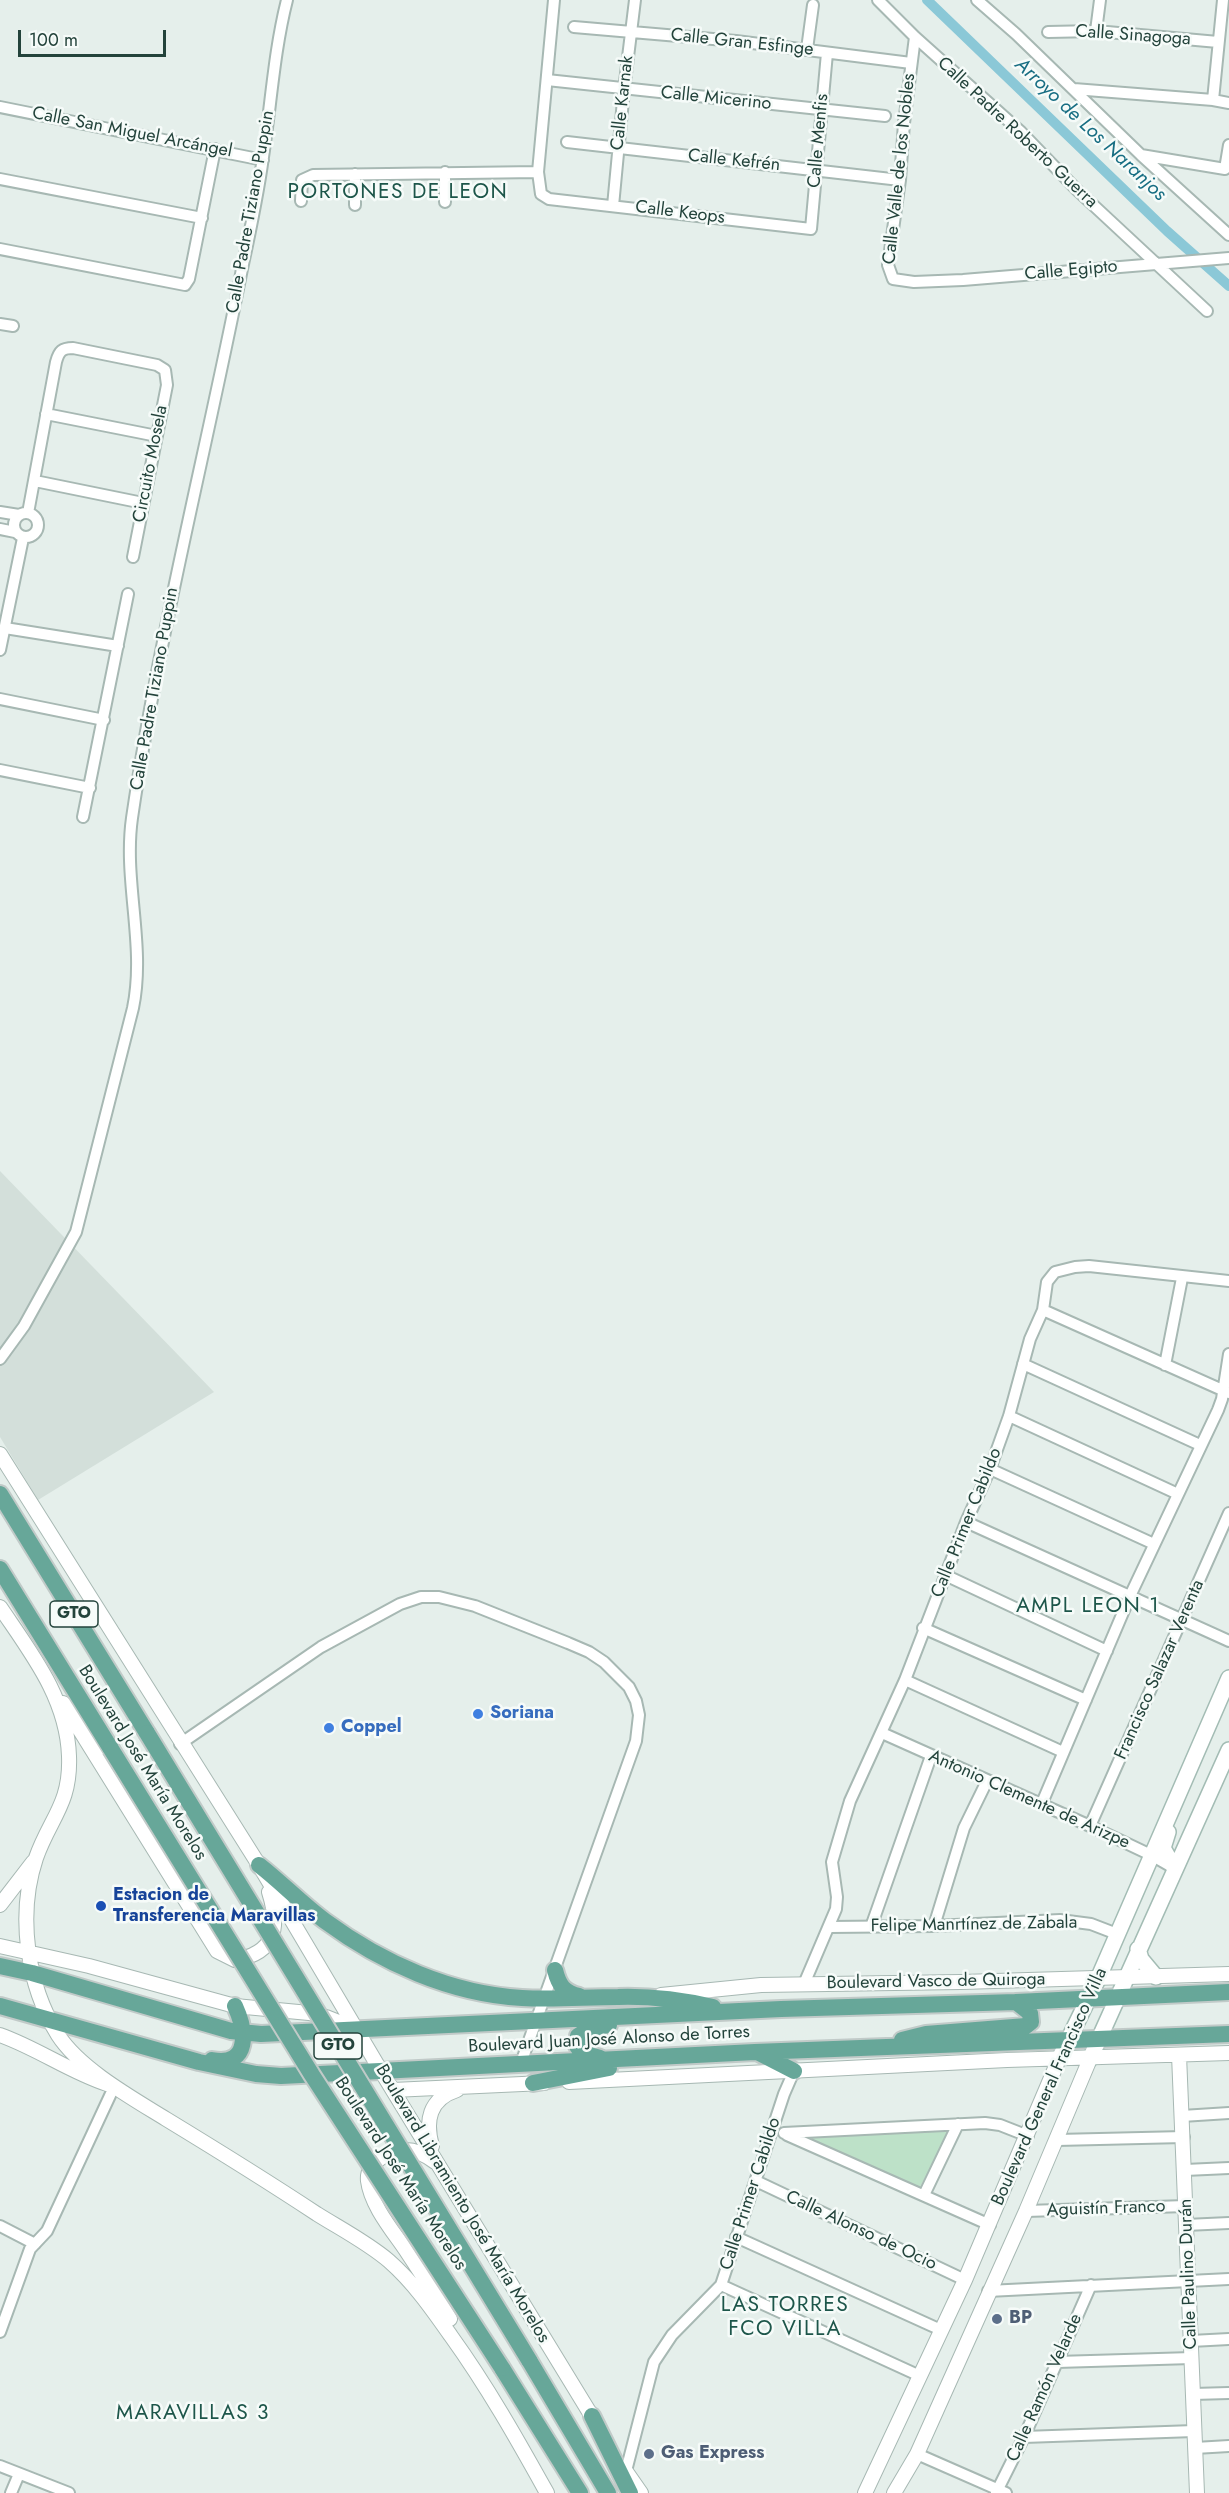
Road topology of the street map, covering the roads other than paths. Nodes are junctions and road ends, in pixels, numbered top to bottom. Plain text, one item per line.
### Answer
1 (287, 0) edge
2 (554, 0) edge
3 (635, 0) edge
4 (878, 0) edge
5 (977, 0) edge
6 (1100, 0) edge
7 (1223, 0) edge
8 (813, 5) dead end
9 (574, 27) dead end
10 (632, 31) junction
11 (1096, 31) junction
12 (1048, 32) dead end
13 (915, 37) junction
14 (1218, 42) junction
15 (807, 49) junction
16 (828, 52) junction
17 (910, 63) junction
18 (547, 80) junction
19 (1074, 89) junction
20 (624, 90) junction
21 (1213, 100) junction
22 (1229, 103) edge
23 (0, 107) edge
24 (822, 110) junction
25 (885, 116) dead end
26 (567, 142) dead end
27 (1229, 145) edge
28 (618, 148) junction
29 (215, 149) junction
30 (1141, 155) junction
31 (263, 160) junction
32 (817, 170) junction
33 (445, 172) junction
34 (538, 172) junction
35 (355, 174) junction
36 (0, 179) edge
37 (900, 180) junction
38 (301, 201) dead end
39 (445, 202) dead end
40 (355, 205) dead end
41 (613, 206) junction
42 (202, 218) junction
43 (811, 229) joint
44 (1229, 235) edge
45 (0, 249) edge
46 (1229, 258) edge
47 (1156, 264) junction
48 (914, 282) joint
49 (1207, 311) dead end
50 (0, 324) edge
51 (12, 326) dead end
52 (46, 414) junction
53 (157, 436) junction
54 (35, 481) junction
55 (143, 502) junction
56 (0, 512) edge
57 (23, 514) junction
58 (0, 529) edge
59 (19, 535) junction
60 (133, 558) dead end
61 (128, 594) dead end
62 (5, 628) junction
63 (118, 646) junction
64 (0, 650) edge
65 (0, 699) edge
66 (104, 720) junction
67 (0, 770) edge
68 (90, 788) junction
69 (83, 817) dead end
70 (1182, 1278) junction
71 (1229, 1281) edge
72 (1043, 1310) junction
73 (1229, 1354) edge
74 (0, 1359) edge
75 (1023, 1364) junction
76 (1166, 1365) junction
77 (1226, 1392) edge
78 (1010, 1416) junction
79 (1200, 1445) junction
80 (0, 1454) edge
81 (990, 1469) junction
82 (0, 1494) edge
83 (1178, 1494) junction
84 (1229, 1513) edge
85 (966, 1522) junction
86 (1154, 1544) junction
87 (0, 1569) edge
88 (945, 1575) junction
89 (1130, 1596) junction
90 (0, 1607) edge
91 (1182, 1620) junction
92 (923, 1628) junction
93 (1229, 1641) edge
94 (1107, 1651) junction
95 (48, 1678) junction
96 (1229, 1678) edge
97 (904, 1680) junction
98 (1086, 1700) junction
99 (882, 1733) junction
100 (180, 1744) junction
101 (1229, 1750) edge
102 (1063, 1752) junction
103 (931, 1756) junction
104 (1195, 1756) junction
105 (987, 1781) junction
106 (1042, 1803) junction
107 (1090, 1826) junction
108 (1151, 1855) junction
109 (36, 1858) junction
110 (259, 1865) junction
111 (1175, 1869) junction
112 (0, 1905) edge
113 (934, 1926) junction
114 (829, 1927) junction
115 (871, 1927) junction
116 (1117, 1934) junction
117 (0, 1946) edge
118 (1140, 1946) junction
119 (28, 1952) junction
120 (0, 1966) edge
121 (555, 1970) junction
122 (32, 1973) junction
123 (1229, 1974) edge
124 (1156, 1977) junction
125 (1125, 1978) junction
126 (1098, 1979) junction
127 (804, 1984) junction
128 (1229, 1992) edge
129 (1118, 1997) junction
130 (586, 1998) junction
131 (644, 1998) junction
132 (1089, 1998) junction
133 (544, 1999) junction
134 (1016, 2002) junction
135 (0, 2006) edge
136 (235, 2006) junction
137 (734, 2011) junction
138 (702, 2014) junction
139 (50, 2020) junction
140 (536, 2020) junction
141 (356, 2029) junction
142 (244, 2032) junction
143 (1229, 2034) edge
144 (0, 2035) edge
145 (118, 2038) junction
146 (1099, 2040) junction
147 (1067, 2041) junction
148 (888, 2048) junction
149 (755, 2052) junction
150 (1229, 2053) edge
151 (1179, 2055) junction
152 (656, 2058) junction
153 (1059, 2059) junction
154 (1090, 2059) junction
155 (611, 2060) junction
156 (1007, 2060) junction
157 (521, 2063) junction
158 (381, 2071) junction
159 (794, 2071) junction
160 (533, 2083) junction
161 (473, 2086) junction
162 (114, 2087) junction
163 (393, 2090) junction
164 (1045, 2094) junction
165 (1229, 2114) edge
166 (1182, 2116) junction
167 (958, 2124) junction
168 (779, 2131) junction
169 (1028, 2136) junction
170 (1184, 2137) junction
171 (1057, 2140) junction
172 (440, 2165) junction
173 (1229, 2168) edge
174 (1185, 2170) junction
175 (756, 2181) junction
176 (924, 2195) junction
177 (1186, 2206) junction
178 (1026, 2211) junction
179 (1229, 2223) edge
180 (990, 2225) junction
181 (1186, 2225) junction
182 (0, 2226) edge
183 (736, 2237) junction
184 (35, 2244) junction
185 (1229, 2279) edge
186 (965, 2280) junction
187 (1188, 2281) junction
188 (721, 2285) junction
189 (1091, 2285) junction
190 (988, 2291) junction
191 (941, 2330) junction
192 (0, 2332) edge
193 (1229, 2339) edge
194 (1191, 2341) junction
195 (1192, 2358) junction
196 (1057, 2362) junction
197 (920, 2376) junction
198 (482, 2380) junction
199 (1229, 2392) edge
200 (1193, 2394) junction
201 (592, 2416) junction
202 (1194, 2431) junction
203 (1024, 2437) junction
204 (1229, 2446) edge
205 (1195, 2448) junction
206 (917, 2454) junction
207 (0, 2466) edge
208 (626, 2471) junction
209 (19, 2474) junction
210 (1000, 2492) edge
211 (11, 2493) edge
212 (69, 2493) edge
213 (547, 2493) edge
214 (580, 2493) edge
215 (608, 2493) edge
216 (630, 2493) edge
217 (641, 2493) edge
218 (865, 2493) edge
219 (894, 2493) edge
220 (1197, 2493) edge

1 - 31 street, Calle Padre Tiziano Puppin
2 - 18 street
3 - 10 street, Calle Karnak
4 - 13 street, Calle Padre Roberto Guerra
5 - 19 street
6 - 11 street
7 - 14 street
8 - 15 street
9 - 10 street, Calle Gran Esfinge
10 - 15 street, Calle Gran Esfinge
10 - 20 street, Calle Karnak
11 - 12 street, Calle Sinagoga
11 - 14 street, Calle Sinagoga
13 - 17 street, Calle Valle de los Nobles
13 - 47 street, Calle Padre Roberto Guerra
14 - 21 street
15 - 16 street, Calle Gran Esfinge
16 - 17 street, Calle Gran Esfinge
16 - 24 street, Calle Menfis
17 - 37 street, Calle Valle de los Nobles
18 - 20 street, Calle Micerino
18 - 34 street
19 - 21 street
19 - 30 street
20 - 24 street, Calle Micerino
20 - 28 street, Calle Karnak
21 - 22 street
23 - 29 street, Calle San Miguel Arcángel
24 - 25 street, Calle Micerino
24 - 32 street, Calle Menfis
26 - 28 street, Calle Kefrén
27 - 30 street
28 - 32 street, Calle Kefrén
28 - 41 street, Calle Karnak
29 - 31 street, Calle San Miguel Arcángel
29 - 42 street
30 - 44 street
31 - 74 street, Calle Padre Tiziano Puppin
32 - 37 street, Calle Kefrén
32 - 43 street, Calle Menfis
33 - 34 street
33 - 35 street
33 - 39 street
34 - 41 street, Calle Keops
35 - 38 street
35 - 40 street
36 - 42 street
37 - 48 street, Calle Valle de los Nobles
41 - 43 street, Calle Keops
42 - 45 street
46 - 47 street, Calle Egipto
47 - 48 street, Calle Egipto
47 - 49 street, Calle Padre Roberto Guerra
50 - 51 street
52 - 53 street
52 - 53 street, Circuito Mosela
52 - 54 street
53 - 55 street, Circuito Mosela
54 - 55 street
54 - 57 street
55 - 60 street, Circuito Mosela
56 - 57 street
57 - 59 street
57 - 59 street
58 - 59 street
59 - 62 street
61 - 63 street
62 - 63 street
62 - 64 street
63 - 66 street
65 - 66 street
66 - 68 street
67 - 68 street
68 - 69 street
70 - 71 street, Calle Primer Cabildo
70 - 72 street, Calle Primer Cabildo
70 - 76 street
72 - 75 street, Calle Primer Cabildo
72 - 76 street
73 - 77 street
75 - 78 street, Calle Primer Cabildo
75 - 79 street
76 - 77 street
77 - 79 street
78 - 81 street, Calle Primer Cabildo
78 - 83 street
79 - 83 street
80 - 100 street, Boulevard Libramiento José María Morelos
81 - 85 street, Calle Primer Cabildo
81 - 86 street
82 - 215 main road, Boulevard José María Morelos / GTO, bridge
83 - 86 street
84 - 91 street, Francisco Salazar Verenta
85 - 88 street, Calle Primer Cabildo
85 - 89 street
86 - 89 street
87 - 214 main road, Boulevard José María Morelos / GTO, bridge
88 - 92 street, Calle Primer Cabildo
88 - 94 street
89 - 91 street
89 - 94 street
90 - 95 street
91 - 93 street
91 - 107 street, Francisco Salazar Verenta
92 - 97 street, Calle Primer Cabildo
92 - 98 street
94 - 98 street
95 - 109 street
95 - 110 street
96 - 104 main road, Boulevard General Francisco Villa
97 - 99 street, Calle Primer Cabildo
97 - 102 street
98 - 102 street
99 - 103 street, Antonio Clemente de Arizpe
99 - 114 street, Calle Primer Cabildo
100 - 110 street, Boulevard Libramiento José María Morelos
100 - 121 street
101 - 111 main road, Boulevard General Francisco Villa
102 - 106 street
103 - 105 street, Antonio Clemente de Arizpe
103 - 115 street
104 - 108 main road, Boulevard General Francisco Villa
104 - 111 main road
105 - 106 street, Antonio Clemente de Arizpe
105 - 113 street
106 - 107 street, Antonio Clemente de Arizpe
107 - 108 street, Antonio Clemente de Arizpe
108 - 111 street, Antonio Clemente de Arizpe
108 - 116 main road, Boulevard General Francisco Villa
108 - 118 main road
109 - 112 street
109 - 119 street
110 - 133 main road
110 - 141 street, Boulevard Libramiento José María Morelos
111 - 118 main road, Boulevard General Francisco Villa
113 - 115 street, Felipe Manrtínez de Zabala
113 - 116 street, Felipe Manrtínez de Zabala
114 - 115 street, Felipe Manrtínez de Zabala
114 - 127 street, Calle Primer Cabildo
116 - 126 main road, Boulevard General Francisco Villa
117 - 119 street
118 - 124 main road
118 - 125 main road, Boulevard General Francisco Villa
119 - 122 street
119 - 136 street
120 - 122 main road, Boulevard Juan José Alonso de Torres
121 - 130 main road
121 - 133 street
122 - 139 street
122 - 142 main road, Boulevard Juan José Alonso de Torres
123 - 124 street, Boulevard Vasco de Quiroga
124 - 125 street, Boulevard Vasco de Quiroga
125 - 126 street, Boulevard Vasco de Quiroga
125 - 129 main road, Boulevard General Francisco Villa
126 - 127 street, Boulevard Vasco de Quiroga
126 - 132 main road, Boulevard General Francisco Villa
127 - 131 street, Boulevard Vasco de Quiroga
128 - 129 main road, Boulevard Juan José Alonso de Torres
129 - 132 main road, Boulevard Juan José Alonso de Torres
129 - 146 main road, Boulevard General Francisco Villa
130 - 131 main road
130 - 133 main road
131 - 137 main road
132 - 134 main road, Boulevard Juan José Alonso de Torres
132 - 147 main road, Boulevard General Francisco Villa
133 - 140 street
134 - 137 main road, Boulevard Juan José Alonso de Torres
134 - 148 main road
135 - 139 main road, Boulevard Juan José Alonso de Torres
136 - 141 street
136 - 142 main road
137 - 138 main road, Boulevard Juan José Alonso de Torres
138 - 140 main road, Boulevard Juan José Alonso de Torres
138 - 155 main road
139 - 145 main road, Boulevard Juan José Alonso de Torres
139 - 162 street
140 - 141 main road, Boulevard Juan José Alonso de Torres
140 - 157 street
141 - 142 main road, Boulevard Juan José Alonso de Torres
141 - 158 street, Boulevard Libramiento José María Morelos
142 - 145 main road
143 - 146 main road, Boulevard Juan José Alonso de Torres
144 - 162 street
145 - 158 main road, Boulevard Juan José Alonso de Torres
146 - 147 main road, Boulevard Juan José Alonso de Torres
146 - 154 main road, Boulevard General Francisco Villa
147 - 148 main road, Boulevard Juan José Alonso de Torres
147 - 153 main road, Boulevard General Francisco Villa
148 - 149 main road, Boulevard Juan José Alonso de Torres
149 - 152 main road, Boulevard Juan José Alonso de Torres
149 - 159 main road
150 - 151 street
151 - 154 street
151 - 166 street, Calle Paulino Durán
152 - 155 main road, Boulevard Juan José Alonso de Torres
152 - 160 main road
153 - 154 street
153 - 156 street
153 - 164 street, Boulevard General Francisco Villa
154 - 171 street, Boulevard General Francisco Villa
155 - 157 main road, Boulevard Juan José Alonso de Torres
156 - 159 street
156 - 164 street
157 - 158 main road, Boulevard Juan José Alonso de Torres
158 - 163 street, Boulevard Libramiento José María Morelos
159 - 160 street
159 - 168 street, Calle Primer Cabildo
160 - 161 street
161 - 163 street
161 - 172 street
162 - 184 street
162 - 198 street
163 - 172 street, Boulevard Libramiento José María Morelos
164 - 169 street, Boulevard General Francisco Villa
165 - 166 street
166 - 170 street, Calle Paulino Durán
167 - 168 street
167 - 169 street
167 - 176 street
168 - 175 street, Calle Primer Cabildo
168 - 176 street
169 - 180 street, Boulevard General Francisco Villa
170 - 171 street
170 - 174 street, Calle Paulino Durán
171 - 178 street, Boulevard General Francisco Villa
172 - 198 street
172 - 201 street, Boulevard Libramiento José María Morelos
173 - 174 street
174 - 177 street, Calle Paulino Durán
175 - 183 street, Calle Primer Cabildo
175 - 186 street, Calle Alonso de Ocio
176 - 180 street
177 - 178 street, Aguistín Franco
177 - 181 street, Calle Paulino Durán
178 - 190 street, Boulevard General Francisco Villa
179 - 181 street
180 - 186 street, Boulevard General Francisco Villa
181 - 187 street, Calle Paulino Durán
182 - 184 street
183 - 188 street, Calle Primer Cabildo
183 - 191 street
184 - 192 street
185 - 187 street
186 - 191 street, Boulevard General Francisco Villa
187 - 189 street
187 - 194 street, Calle Paulino Durán
188 - 197 street
188 - 208 street, Calle Primer Cabildo
189 - 190 street
189 - 196 street, Calle Ramón Velarde
190 - 206 street, Boulevard General Francisco Villa
191 - 197 street, Boulevard General Francisco Villa
193 - 194 street
194 - 195 street, Calle Paulino Durán
195 - 196 street
195 - 200 street, Calle Paulino Durán
196 - 203 street, Calle Ramón Velarde
197 - 218 street, Boulevard General Francisco Villa
198 - 213 street
199 - 200 street
200 - 202 street, Calle Paulino Durán
201 - 208 street, Boulevard Libramiento José María Morelos
201 - 216 main road
202 - 203 street
202 - 205 street, Calle Paulino Durán
203 - 210 street, Calle Ramón Velarde
204 - 205 street
205 - 220 street, Calle Paulino Durán
206 - 210 street
206 - 219 street, Boulevard General Francisco Villa
207 - 209 street
208 - 217 street, Boulevard Libramiento José María Morelos
209 - 211 street
209 - 212 street

